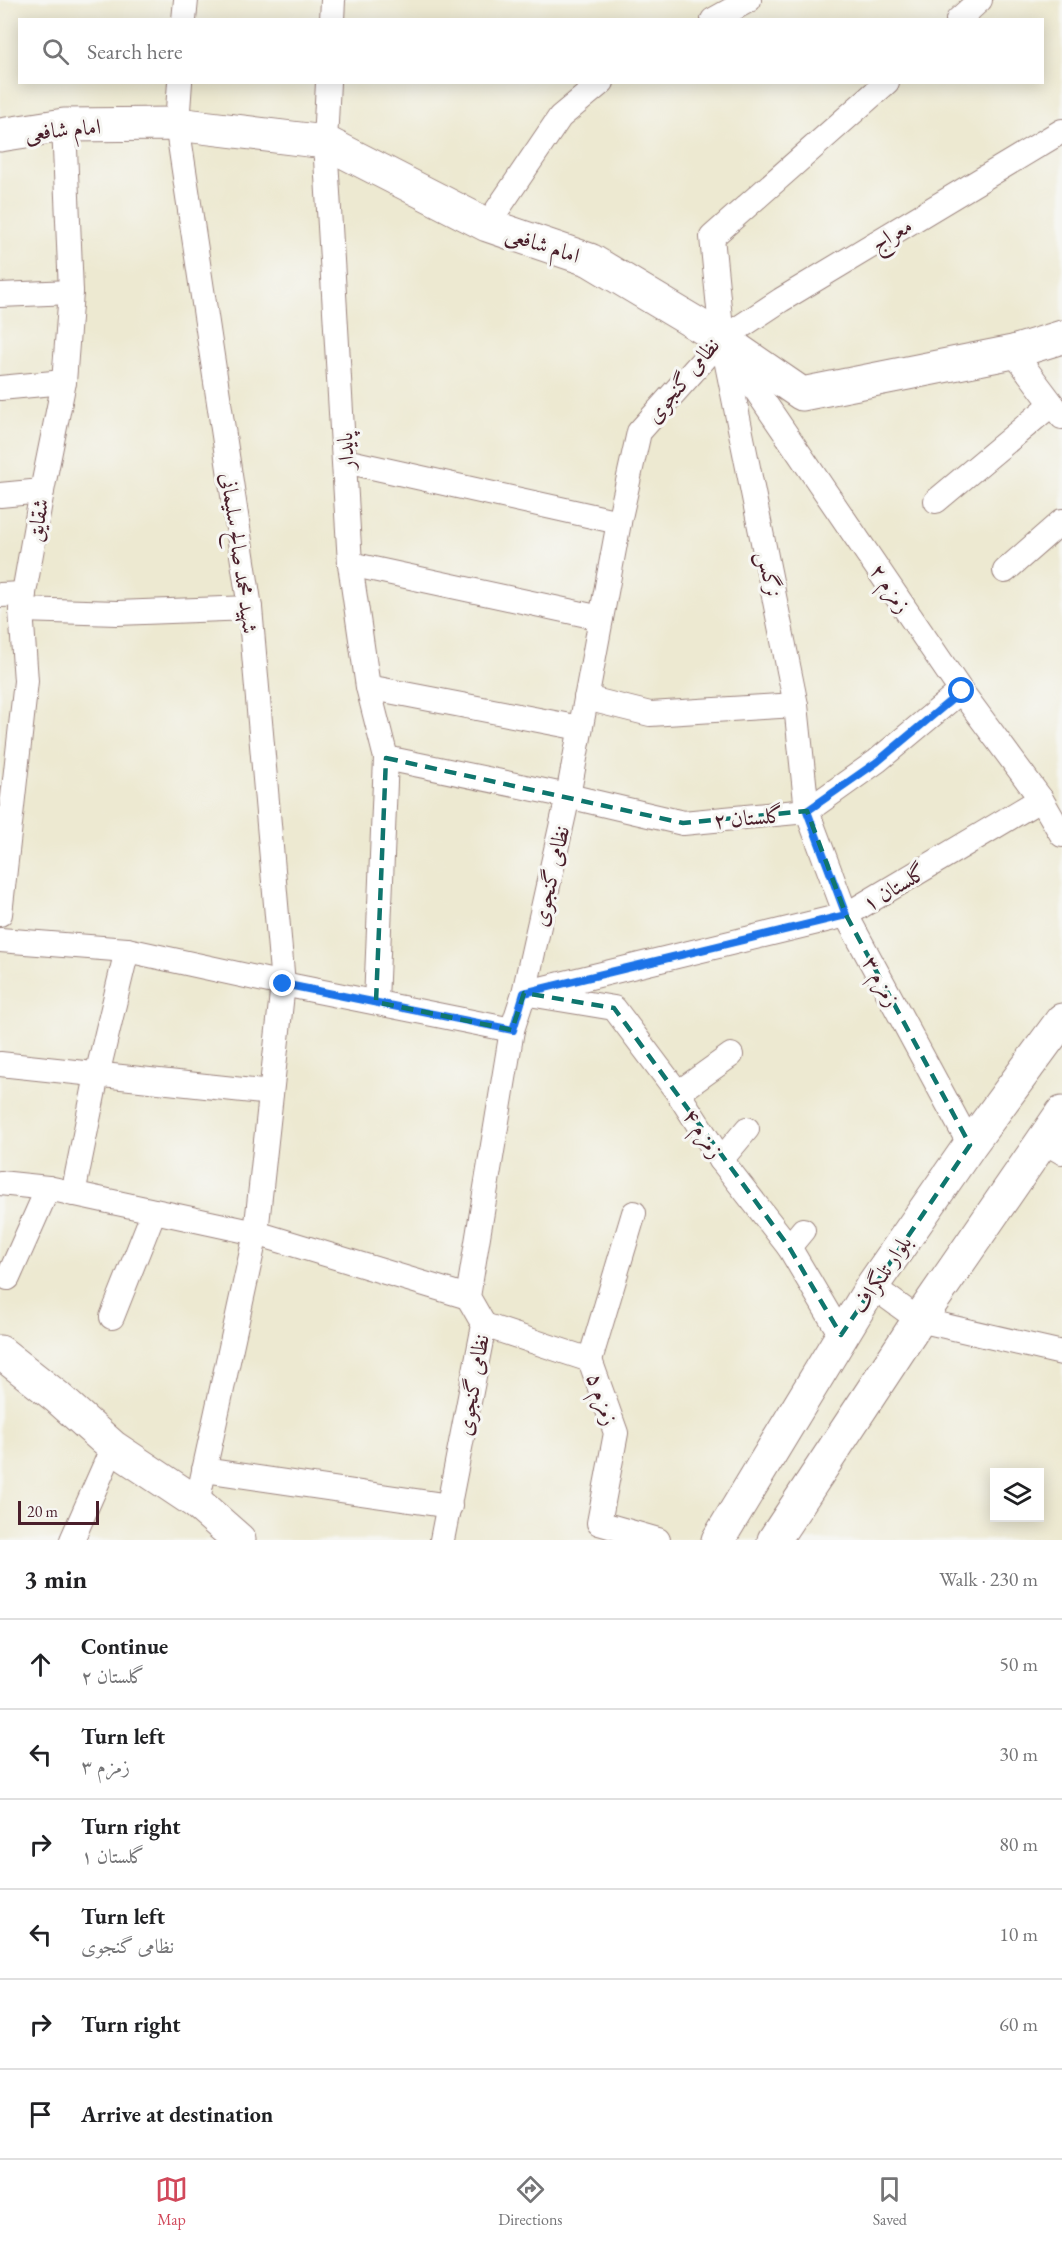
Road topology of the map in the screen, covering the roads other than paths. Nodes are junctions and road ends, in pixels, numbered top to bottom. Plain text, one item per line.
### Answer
1 (186, 0) edge
2 (333, 0) edge
3 (749, 0) edge
4 (980, 0) edge
5 (184, 18) edge
6 (332, 18) edge
7 (717, 18) edge
8 (960, 18) edge
9 (180, 84) edge
10 (328, 84) edge
11 (600, 84) edge
12 (885, 84) edge
13 (177, 124) junction
14 (64, 125) junction
15 (1062, 131) edge
16 (0, 135) edge
17 (325, 142) junction
18 (487, 225) junction
19 (71, 292) junction
20 (0, 295) edge
21 (1062, 337) edge
22 (722, 339) junction
23 (1013, 352) junction
24 (64, 382) junction
25 (0, 388) edge
26 (1057, 410) edge
27 (345, 461) junction
28 (42, 491) junction
29 (0, 495) edge
30 (936, 501) dead end
31 (1062, 521) edge
32 (619, 522) junction
33 (350, 564) junction
34 (1005, 572) dead end
35 (15, 600) edge
36 (250, 608) junction
37 (601, 618) junction
38 (368, 687) junction
39 (962, 691) junction
40 (586, 698) junction
41 (796, 705) junction
42 (580, 728) junction
43 (386, 758) junction
44 (568, 796) junction
45 (1041, 799) junction
46 (807, 811) junction
47 (1062, 835) edge
48 (0, 914) edge
49 (846, 915) junction
50 (0, 940) edge
51 (128, 950) junction
52 (283, 984) junction
53 (524, 993) junction
54 (376, 1002) junction
55 (1062, 1020) edge
56 (513, 1030) junction
57 (731, 1055) dead end
58 (0, 1064) edge
59 (97, 1075) junction
60 (271, 1092) junction
61 (678, 1093) junction
62 (1062, 1113) edge
63 (747, 1129) dead end
64 (970, 1145) junction
65 (1053, 1146) edge
66 (721, 1160) junction
67 (0, 1183) edge
68 (48, 1188) junction
69 (73, 1194) junction
70 (154, 1211) junction
71 (634, 1213) dead end
72 (256, 1233) junction
73 (8, 1278) dead end
74 (872, 1286) junction
75 (468, 1297) junction
76 (112, 1317) dead end
77 (919, 1320) junction
78 (484, 1326) junction
79 (841, 1335) junction
80 (0, 1352) edge
81 (1062, 1353) edge
82 (590, 1360) junction
83 (113, 1447) junction
84 (204, 1470) junction
85 (197, 1503) junction
86 (450, 1506) junction
87 (72, 1540) edge
88 (239, 1540) edge
89 (442, 1540) edge
90 (658, 1540) edge
91 (718, 1540) edge
92 (774, 1540) edge

1 - 5 street
2 - 6 street
3 - 7 street
4 - 8 street
9 - 13 street, شهید محمد صالح سلیمانی
10 - 17 street, پایدار
11 - 18 street
12 - 22 street, نظامی گنجوی
13 - 14 street, امام شافعی
13 - 17 street, امام شافعی
13 - 36 street, شهید محمد صالح سلیمانی
14 - 16 street, امام شافعی
14 - 19 street, شقایق
15 - 22 street, معراج
17 - 18 street, امام شافعی
17 - 27 street, پایدار
18 - 22 street, امام شافعی
19 - 20 street
19 - 24 street, شقایق
21 - 23 street, امام شافعی
22 - 23 street, امام شافعی
22 - 32 street, نظامی گنجوی
22 - 39 street, زمزم ۲
22 - 41 street, نرگس
23 - 26 street
24 - 25 street
24 - 28 street, شقایق
26 - 30 street
27 - 32 street
27 - 33 street, پایدار
28 - 29 street
28 - 35 street, شقایق
31 - 34 street
32 - 37 street, نظامی گنجوی
33 - 37 street
33 - 38 street, پایدار
35 - 36 street
35 - 48 street, شقایق
36 - 52 street, شهید محمد صالح سلیمانی
37 - 40 street, نظامی گنجوی
38 - 42 street
38 - 43 street, پایدار
39 - 45 street, زمزم ۲
39 - 46 street, گلستان ۲
40 - 41 street
40 - 42 street, نظامی گنجوی
41 - 46 street, نرگس
42 - 44 street, نظامی گنجوی
43 - 44 street, گلستان ۲
43 - 54 street, پایدار
44 - 46 street, گلستان ۲
44 - 53 street, نظامی گنجوی
45 - 47 street, زمزم ۲
45 - 49 street, گلستان ۱
46 - 49 street, زمزم ۳
49 - 53 street, گلستان ۱
49 - 64 street, زمزم ۳
50 - 51 street
51 - 52 street
51 - 59 street
52 - 54 street
52 - 60 street, شهید محمد صالح سلیمانی
53 - 56 street, نظامی گنجوی
53 - 61 street, زمزم ۴
54 - 56 street
55 - 64 street, بلوار تلگراف
56 - 75 street, نظامی گنجوی
57 - 61 street
58 - 59 street
59 - 60 street
59 - 69 street
60 - 72 street, شهید محمد صالح سلیمانی
61 - 66 street, زمزم ۴
62 - 65 street
63 - 66 street
64 - 74 street, بلوار تلگراف
65 - 77 street
66 - 79 street, زمزم ۴
67 - 68 street
68 - 69 street
68 - 73 street
69 - 70 street
70 - 72 street
70 - 76 street
71 - 82 street
72 - 75 street
72 - 84 street, شهید محمد صالح سلیمانی
74 - 77 street
74 - 79 street, بلوار تلگراف
75 - 78 street, نظامی گنجوی
77 - 81 street
77 - 92 street
78 - 82 street, زمزم ۵
78 - 86 street, نظامی گنجوی
79 - 91 street, بلوار تلگراف
80 - 83 street
82 - 90 street, زمزم ۵
83 - 85 street
83 - 87 street
84 - 85 street, شهید محمد صالح سلیمانی
84 - 86 street
85 - 88 street
86 - 89 street, نظامی گنجوی

